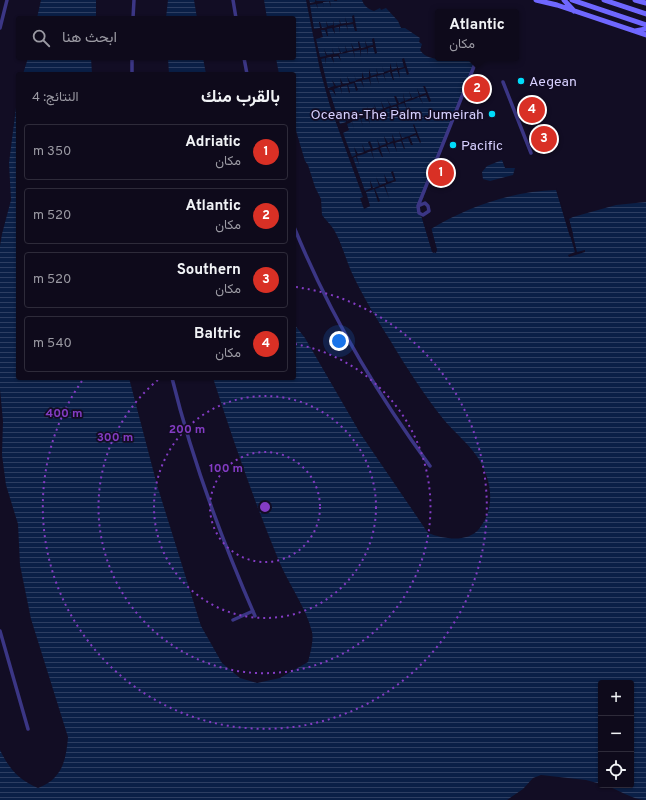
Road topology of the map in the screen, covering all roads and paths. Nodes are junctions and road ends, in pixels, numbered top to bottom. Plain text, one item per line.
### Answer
1 (7, 0) edge
2 (134, 0) edge
3 (233, 0) edge
4 (536, 0) edge
5 (564, 0) edge
6 (572, 0) edge
7 (604, 0) edge
8 (635, 0) edge
9 (617, 2) edge
10 (646, 3) edge
11 (575, 11) junction
12 (646, 14) edge
13 (133, 16) edge
14 (236, 16) edge
15 (646, 25) edge
16 (0, 28) edge
17 (646, 29) edge
18 (634, 31) junction
19 (646, 36) edge
20 (132, 60) edge
21 (244, 60) edge
22 (476, 61) edge
23 (132, 72) edge
24 (247, 72) edge
25 (503, 82) dead end
26 (531, 153) dead end
27 (418, 206) dead end
28 (296, 232) edge
29 (173, 380) edge
30 (430, 466) dead end
31 (253, 611) junction
32 (255, 616) dead end
33 (233, 620) dead end
34 (0, 631) edge
35 (28, 728) dead end

1 - 16 street
2 - 13 street
3 - 14 street
4 - 11 main road
5 - 11 main road
6 - 15 main road
7 - 9 main road
8 - 10 main road
9 - 12 main road
11 - 18 main road
17 - 18 main road
18 - 19 main road
20 - 23 street
21 - 24 street
22 - 27 street
25 - 26 street
28 - 30 street
29 - 31 street
31 - 32 street
31 - 33 street
34 - 35 street

